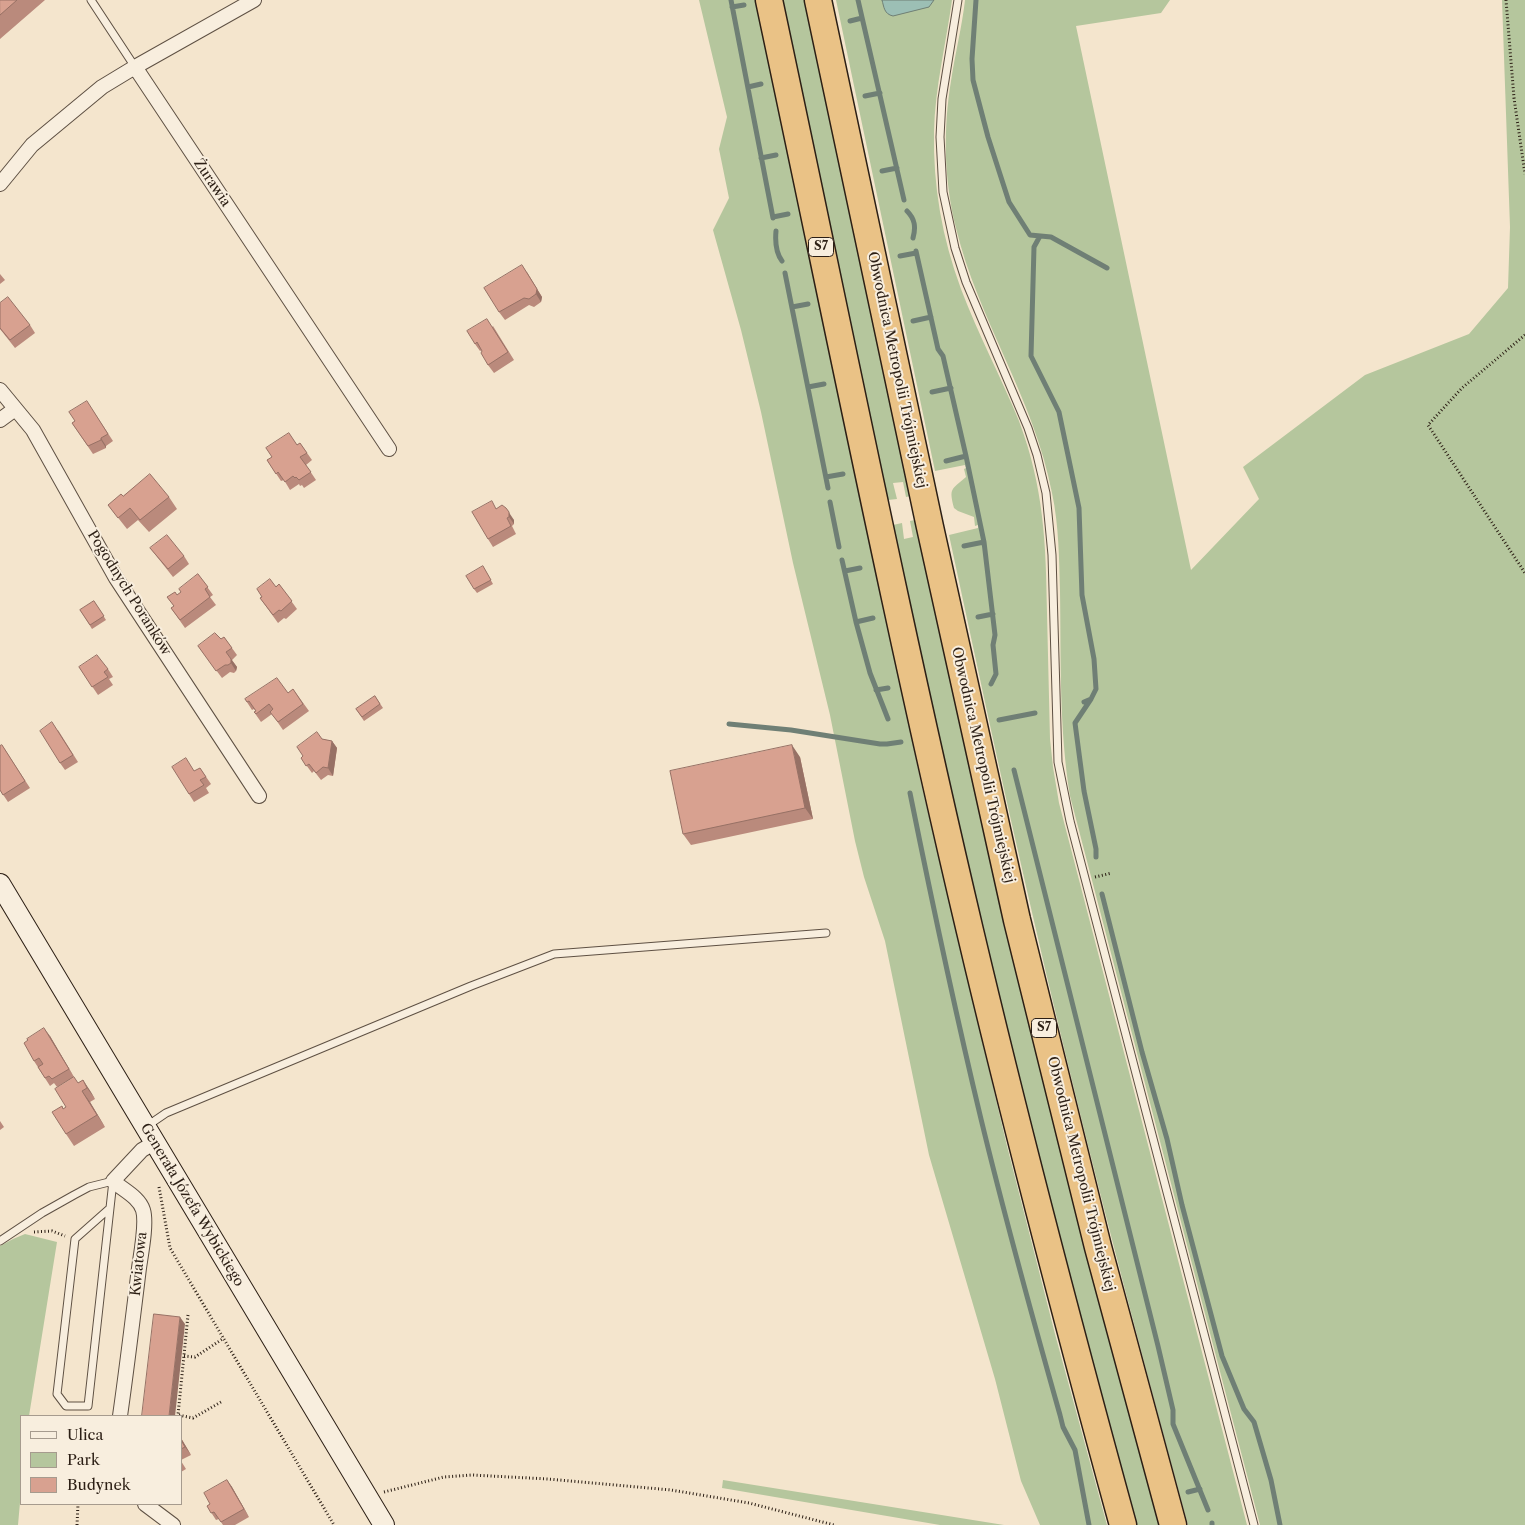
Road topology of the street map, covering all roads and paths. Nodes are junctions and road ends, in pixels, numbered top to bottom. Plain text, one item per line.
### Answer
1 (90, 0) edge
2 (254, 0) edge
3 (769, 0) edge
4 (818, 0) edge
5 (958, 0) edge
6 (1506, 0) edge
7 (135, 67) junction
8 (1525, 174) edge
9 (0, 184) edge
10 (1525, 335) edge
11 (0, 390) edge
12 (15, 409) junction
13 (0, 420) edge
14 (389, 450) dead end
15 (1525, 573) edge
16 (259, 796) dead end
17 (1112, 872) dead end
18 (1085, 879) junction
19 (0, 884) edge
20 (826, 933) dead end
21 (149, 1135) junction
22 (157, 1179) dead end
23 (113, 1181) junction
24 (110, 1208) junction
25 (23, 1227) junction
26 (75, 1239) junction
27 (0, 1241) edge
28 (188, 1315) dead end
29 (224, 1338) junction
30 (184, 1356) junction
31 (221, 1402) dead end
32 (120, 1415) edge
33 (178, 1415) edge
34 (182, 1416) edge
35 (367, 1496) junction
36 (78, 1505) edge
37 (146, 1505) edge
38 (78, 1525) edge
39 (173, 1525) edge
40 (334, 1525) edge
41 (384, 1525) edge
42 (834, 1525) edge
43 (1123, 1525) edge
44 (1173, 1525) edge
45 (1254, 1525) edge

1 - 7 lane
2 - 7 street
3 - 43 highway, S7
4 - 44 highway, Obwodnica Metropolii Trójmiejskiej / S7
5 - 18 lane
6 - 8 path
7 - 9 street
7 - 14 street, Żurawia
10 - 15 path
11 - 12 street, Pogodnych Poranków
12 - 13 street
12 - 16 street, Pogodnych Poranków
17 - 18 path
18 - 45 lane
19 - 21 main road, Generała Józefa Wybickiego
20 - 21 lane
21 - 23 street
21 - 35 main road, Generała Józefa Wybickiego
22 - 29 path
23 - 24 lane
23 - 25 lane
23 - 32 street, Kwiatowa
24 - 26 lane
24 - 26 lane
25 - 26 path
25 - 27 lane
28 - 30 path
29 - 30 path
29 - 40 path
30 - 33 path
31 - 34 path
35 - 41 main road, Generała Józefa Wybickiego
35 - 42 path
36 - 38 path
37 - 39 street

